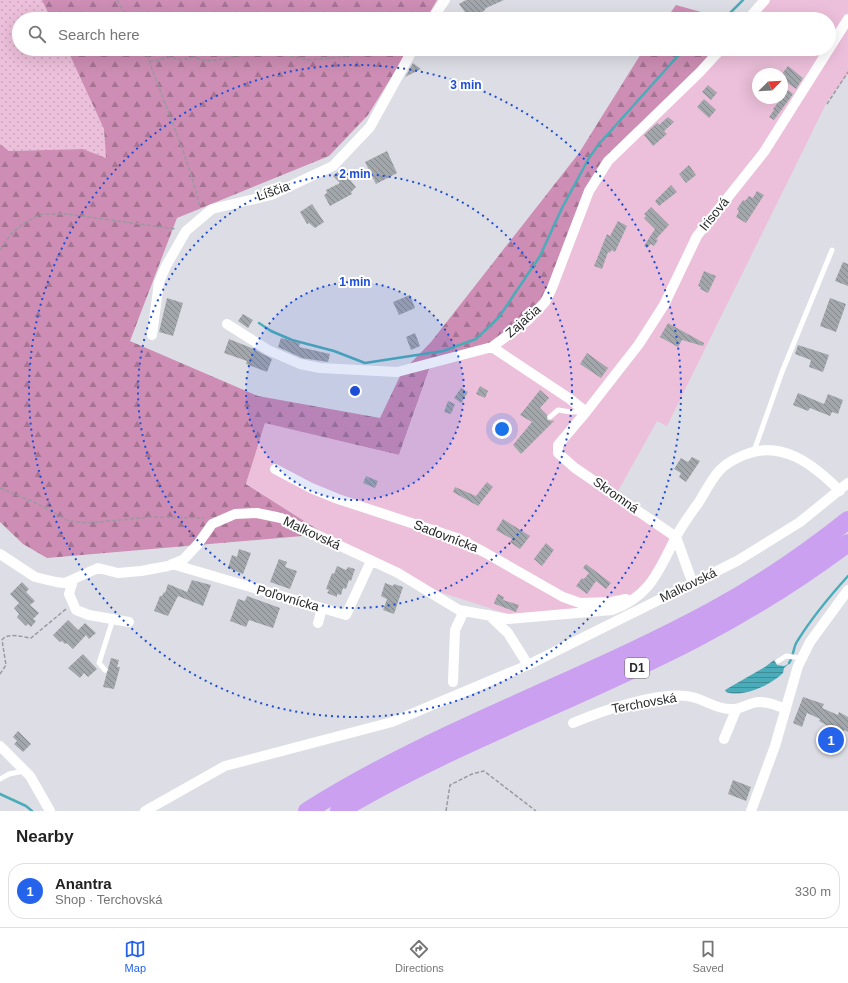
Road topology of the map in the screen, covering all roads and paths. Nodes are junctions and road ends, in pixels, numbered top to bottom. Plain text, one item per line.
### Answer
1 (117, 0) edge
2 (444, 0) edge
3 (765, 0) edge
4 (124, 12) edge
5 (436, 12) edge
6 (754, 12) edge
7 (848, 19) edge
8 (836, 38) edge
9 (147, 56) edge
10 (237, 56) edge
11 (291, 56) edge
12 (349, 56) edge
13 (410, 56) edge
14 (715, 56) edge
15 (825, 56) edge
16 (149, 62) junction
17 (848, 72) edge
18 (827, 104) dead end
19 (202, 217) junction
20 (186, 231) junction
21 (0, 250) edge
22 (832, 250) dead end
23 (227, 324) dead end
24 (152, 335) dead end
25 (492, 347) junction
26 (586, 412) junction
27 (550, 417) dead end
28 (754, 451) junction
29 (275, 469) dead end
30 (848, 483) edge
31 (0, 488) edge
32 (840, 491) junction
33 (204, 518) dead end
34 (848, 520) edge
35 (676, 537) junction
36 (848, 542) edge
37 (0, 554) edge
38 (371, 561) junction
39 (172, 564) junction
40 (73, 580) junction
41 (693, 584) junction
42 (848, 590) edge
43 (638, 596) junction
44 (72, 604) junction
45 (322, 608) junction
46 (464, 611) junction
47 (488, 615) junction
48 (113, 619) junction
49 (130, 622) dead end
50 (318, 623) dead end
51 (799, 658) junction
52 (778, 661) dead end
53 (528, 665) junction
54 (105, 670) dead end
55 (0, 674) edge
56 (453, 682) dead end
57 (786, 708) junction
58 (736, 710) junction
59 (573, 723) dead end
60 (724, 739) dead end
61 (0, 746) edge
62 (24, 771) junction
63 (0, 779) edge
64 (50, 811) edge
65 (145, 811) edge
66 (307, 811) edge
67 (339, 811) edge
68 (446, 811) edge
69 (536, 811) edge
70 (751, 811) edge

1 - 4 path
2 - 5 street
3 - 6 street
7 - 8 street, Irisová
9 - 16 path
10 - 16 path
11 - 12 path
13 - 19 street, Líščia
14 - 25 street, Zajačia
15 - 26 street, Irisová
16 - 19 path
17 - 18 path
19 - 20 street, Líščia
20 - 21 path
20 - 24 street, Líščia
22 - 28 lane
23 - 25 street, Zajačia
25 - 26 street
26 - 27 lane
26 - 35 street, Skromná
28 - 32 street, Malkovská
28 - 35 street, Malkovská
29 - 43 street, Sadovnícka
30 - 32 street, Malkovská
31 - 33 path
32 - 41 street, Malkovská
34 - 66 highway, D1
35 - 41 street
35 - 43 street, Malkovská
36 - 67 highway, D1
37 - 40 street, Malkovská
38 - 39 street, Malkovská
38 - 45 street, Poľovnícka
38 - 46 street, Malkovská
39 - 40 street, Malkovská
39 - 45 street, Poľovnícka
40 - 44 street
41 - 53 street, Malkovská
42 - 51 street
43 - 47 street, Malkovská
44 - 48 street
44 - 55 path
45 - 50 street
46 - 47 street, Malkovská
46 - 56 street
47 - 53 street
48 - 49 street
48 - 54 lane
51 - 52 lane
51 - 57 street
53 - 65 street, Malkovská
57 - 58 street
57 - 70 street
58 - 59 street, Terchovská
58 - 60 street
61 - 62 street
62 - 63 lane
62 - 64 street
68 - 69 path

